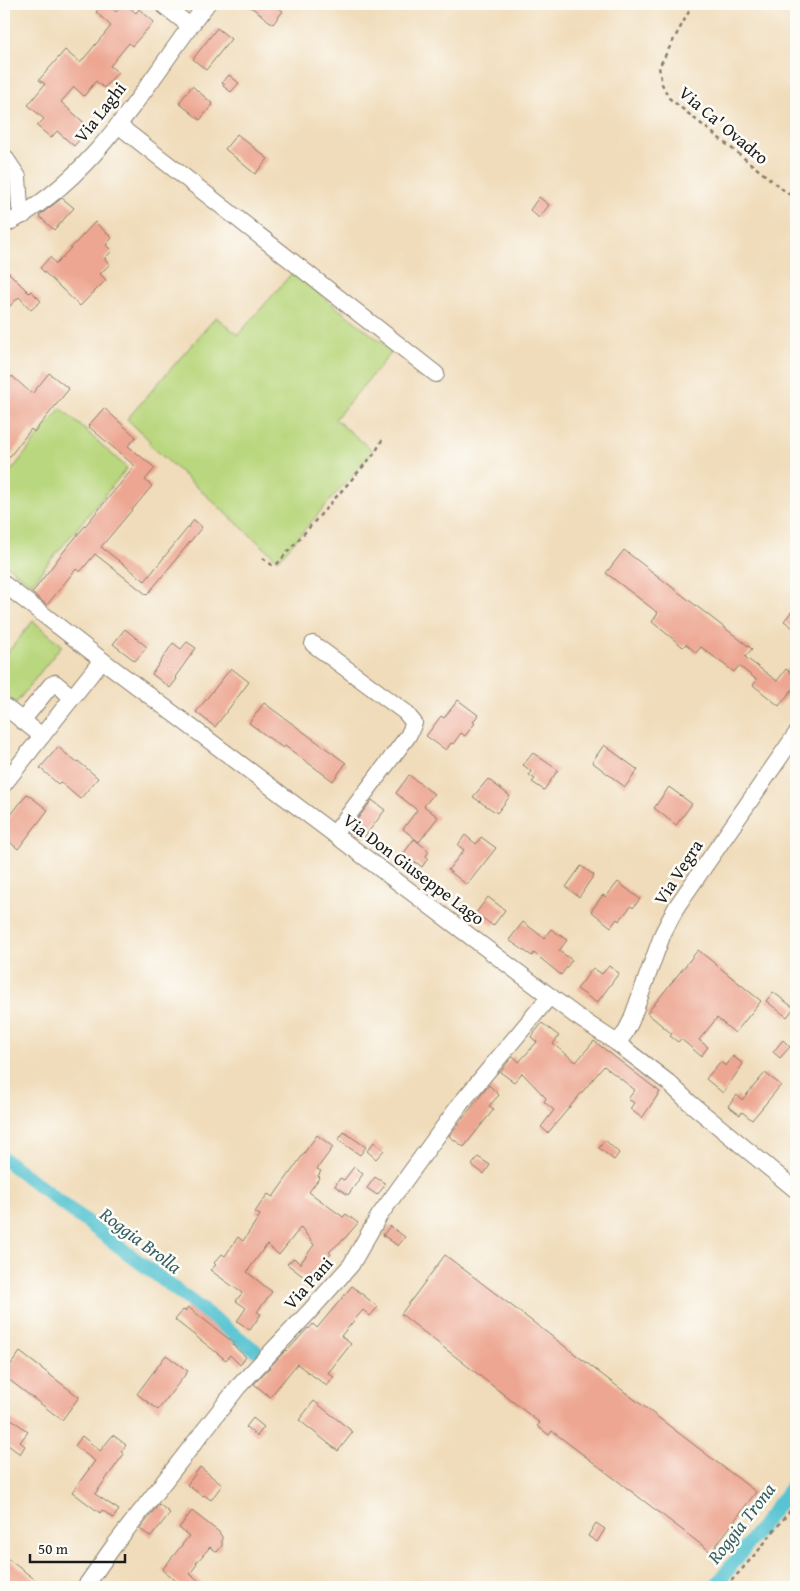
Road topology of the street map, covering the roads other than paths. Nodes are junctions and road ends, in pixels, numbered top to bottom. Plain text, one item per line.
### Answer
1 (162, 4) edge
2 (207, 4) edge
3 (190, 26) junction
4 (118, 125) junction
5 (4, 156) edge
6 (24, 215) junction
7 (4, 225) edge
8 (436, 374) dead end
9 (4, 584) edge
10 (313, 644) dead end
11 (102, 660) junction
12 (72, 697) junction
13 (4, 706) edge
14 (22, 721) junction
15 (796, 734) edge
16 (42, 736) junction
17 (4, 782) edge
18 (334, 834) junction
19 (550, 996) junction
20 (617, 1043) junction
21 (796, 1190) edge
22 (85, 1587) edge

1 - 3 street
2 - 3 street, Via Laghi
3 - 4 street, Via Laghi
4 - 6 street, Via Laghi
4 - 8 street
5 - 6 street
6 - 7 street, Via Laghi
9 - 11 street, Via Don Giuseppe Lago
10 - 18 street
11 - 12 street
11 - 18 street, Via Don Giuseppe Lago
12 - 14 street
12 - 16 street
13 - 14 street
14 - 16 street
15 - 20 street, Via Vegra
16 - 17 street
18 - 19 street, Via Don Giuseppe Lago
19 - 20 street, Via Don Giuseppe Lago
19 - 22 street, Via Pani
20 - 21 street, Via Don Giuseppe Lago

